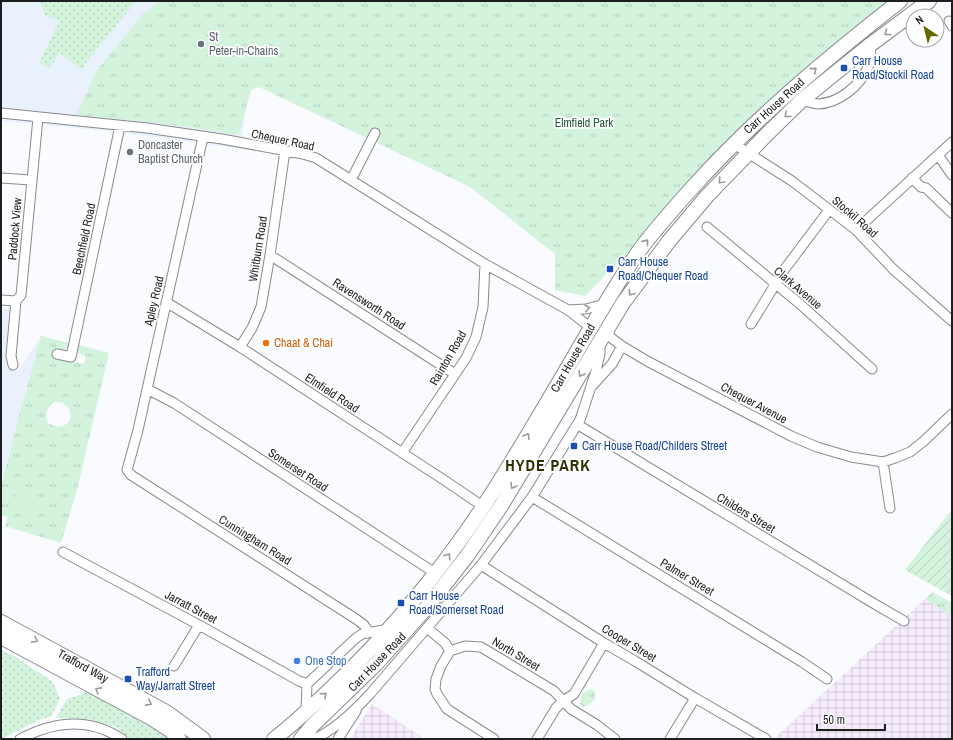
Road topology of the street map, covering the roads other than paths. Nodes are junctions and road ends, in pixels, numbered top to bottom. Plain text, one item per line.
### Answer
1 (900, 1) edge
2 (929, 1) edge
3 (870, 45) junction
4 (802, 100) junction
5 (1, 113) edge
6 (38, 118) junction
7 (120, 126) junction
8 (375, 133) dead end
9 (203, 137) junction
10 (952, 142) edge
11 (734, 144) junction
12 (285, 151) junction
13 (748, 153) junction
14 (938, 155) junction
15 (952, 175) edge
16 (1, 178) edge
17 (912, 178) junction
18 (32, 180) junction
19 (351, 180) junction
20 (829, 210) junction
21 (952, 213) edge
22 (707, 227) dead end
23 (856, 230) junction
24 (270, 255) junction
25 (485, 264) junction
26 (776, 285) junction
27 (1, 300) edge
28 (16, 301) junction
29 (166, 302) junction
30 (605, 304) junction
31 (568, 310) junction
32 (952, 321) edge
33 (751, 324) dead end
34 (590, 328) junction
35 (604, 335) junction
36 (622, 346) junction
37 (240, 347) junction
38 (58, 354) dead end
39 (14, 365) dead end
40 (872, 369) dead end
41 (455, 374) junction
42 (591, 387) junction
43 (146, 389) junction
44 (952, 414) edge
45 (576, 426) junction
46 (402, 453) junction
47 (883, 462) junction
48 (127, 470) joint
49 (532, 497) junction
50 (484, 507) junction
51 (890, 508) dead end
52 (63, 552) dead end
53 (481, 565) junction
54 (435, 573) junction
55 (904, 621) dead end
56 (1, 622) edge
57 (199, 625) junction
58 (427, 628) junction
59 (389, 629) junction
60 (369, 632) junction
61 (1, 636) edge
62 (604, 643) junction
63 (450, 651) junction
64 (174, 666) dead end
65 (827, 679) dead end
66 (307, 684) junction
67 (695, 698) junction
68 (563, 701) junction
69 (359, 706) junction
70 (306, 712) junction
71 (319, 738) edge
72 (20, 739) edge
73 (122, 739) edge
74 (179, 739) edge
75 (203, 739) edge
76 (274, 739) edge
77 (301, 739) edge
78 (338, 739) edge
79 (494, 739) edge
80 (537, 739) edge
81 (615, 739) edge
82 (670, 739) edge
83 (766, 739) edge

11 -> 1 highway, Carr House Road
2 -> 3 highway, Carr House Road
3 - 4 highway, Carr House Road
3 - 4 street, Carr House Road
4 -> 13 highway, Carr House Road
5 - 6 street, Chequer Road
6 - 7 street, Chequer Road
6 - 18 street, Paddock View
7 - 9 street, Chequer Road
7 - 38 street, Beechfield Road
8 - 19 street
9 - 12 street, Chequer Road
9 - 29 street, Apley Road
10 - 14 street
11 - 13 street, Stockil Road
30 -> 11 highway, Carr House Road
12 - 19 street, Chequer Road
12 - 24 street, Whitburn Road
13 - 20 street, Stockil Road
13 -> 35 highway, Carr House Road
14 - 15 street
14 - 17 street
16 - 18 street
17 - 21 street
17 - 23 street
18 - 28 street, Paddock View
19 - 25 street, Chequer Road
20 - 23 street, Stockil Road
20 - 26 street
22 - 26 street, Clark Avenue
23 - 32 street, Stockil Road
24 - 37 street, Whitburn Road
24 - 41 street, Ravensworth Road
25 - 31 street, Chequer Road
25 - 41 street, Rainton Road
26 - 33 street
26 - 40 street, Clark Avenue
27 - 28 street
28 - 39 street, Paddock View
29 - 37 street, Elmfield Road
29 - 43 street, Apley Road
31 -> 30 street
30 - 34 highway, Carr House Road
31 - 34 street, Chequer Road
50 -> 34 highway, Carr House Road
35 - 36 street, Chequer Avenue
35 - 42 street
35 -> 77 highway, Carr House Road
36 - 42 street
36 - 47 street, Chequer Avenue
37 - 46 street, Elmfield Road
41 - 46 street, Rainton Road
42 - 45 street
43 - 48 street, Apley Road
43 - 54 street, Somerset Road
44 - 47 street, Chequer Avenue
45 - 49 street
45 - 55 street, Childers Street
46 - 50 street, Elmfield Road
47 - 51 street
48 - 60 street, Cunningham Road
49 - 53 street
49 - 65 street, Palmer Street
54 -> 50 highway, Carr House Road
52 - 57 street, Jarratt Street
53 - 58 street
53 - 62 street, Cooper Street
54 - 59 highway, Carr House Road
56 -> 75 highway, Trafford Way
57 - 64 street
57 - 66 street, Jarratt Street
58 - 63 street
58 - 69 street
59 - 60 street
70 -> 59 highway, Carr House Road
60 - 66 street
74 -> 61 highway, Trafford Way
62 - 67 street, Cooper Street
62 - 68 street
63 - 68 street, North Street
63 - 79 street
66 - 70 street
67 - 82 street
67 - 83 street, Cooper Street
68 - 80 street
68 - 81 street, North Street
69 - 71 street
69 - 78 street
70 - 76 highway, Carr House Road
72 - 73 street

